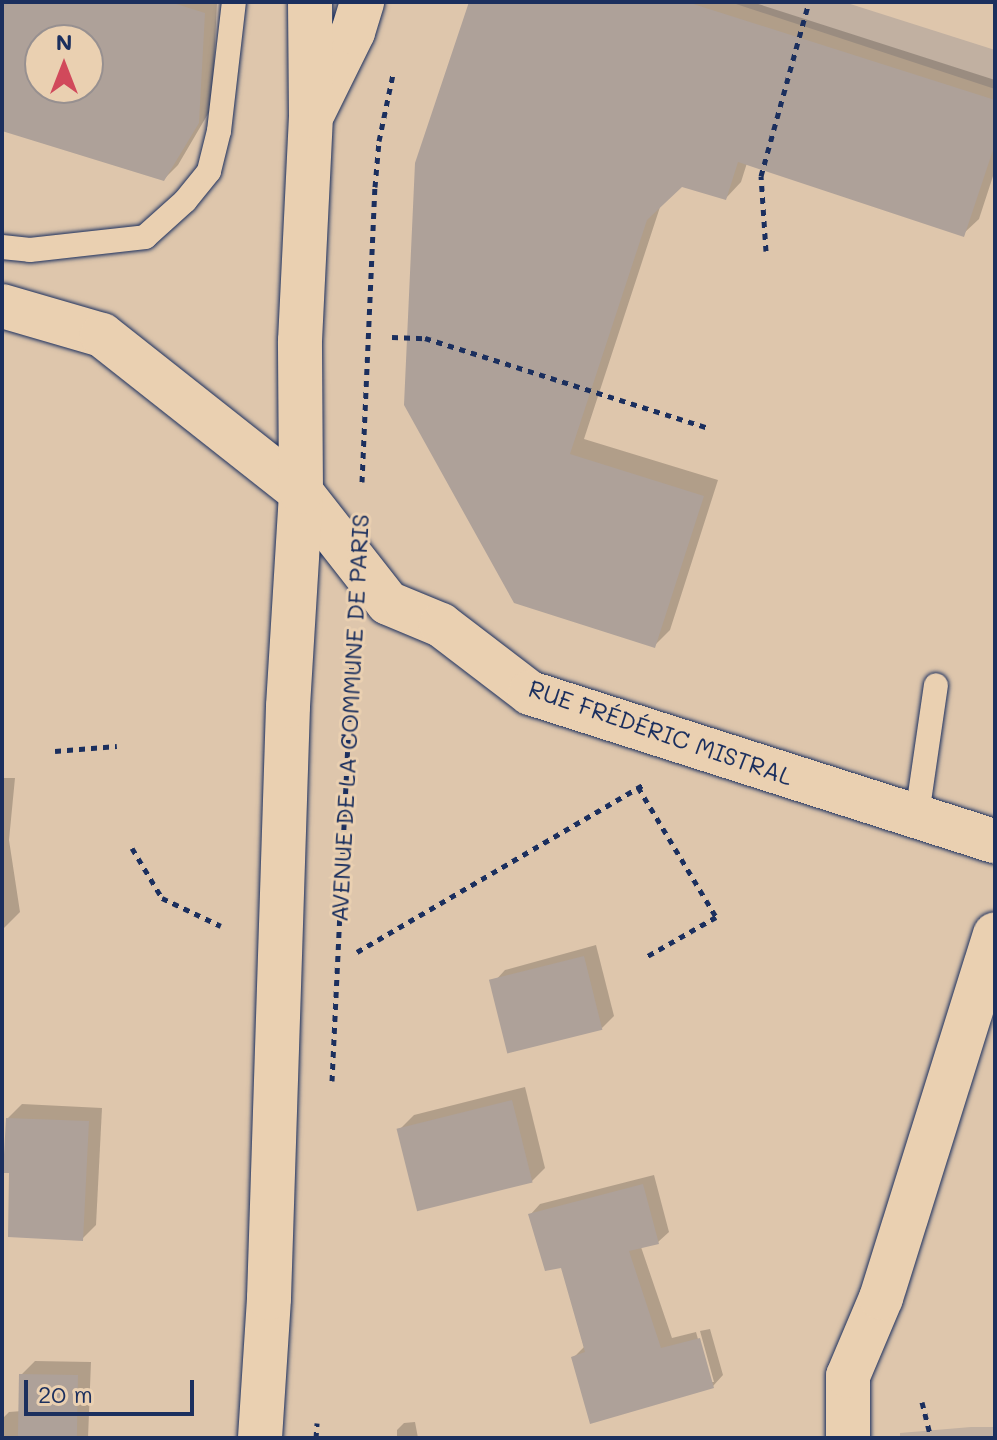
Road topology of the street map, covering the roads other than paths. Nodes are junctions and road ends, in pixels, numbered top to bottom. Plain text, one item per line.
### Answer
1 (234, 2) edge
2 (310, 2) edge
3 (362, 2) edge
4 (311, 116) junction
5 (2, 247) edge
6 (2, 306) edge
7 (301, 492) junction
8 (936, 685) dead end
9 (917, 815) junction
10 (995, 841) edge
11 (995, 934) edge
12 (845, 1437) edge
13 (260, 1438) edge

1 - 5 lane
2 - 4 street
3 - 4 street
4 - 7 street
6 - 7 street, RUE FRÉDÉRIC MISTRAL
7 - 9 street, RUE FRÉDÉRIC MISTRAL
7 - 13 street
8 - 9 lane
9 - 10 street, RUE FRÉDÉRIC MISTRAL
11 - 12 street

